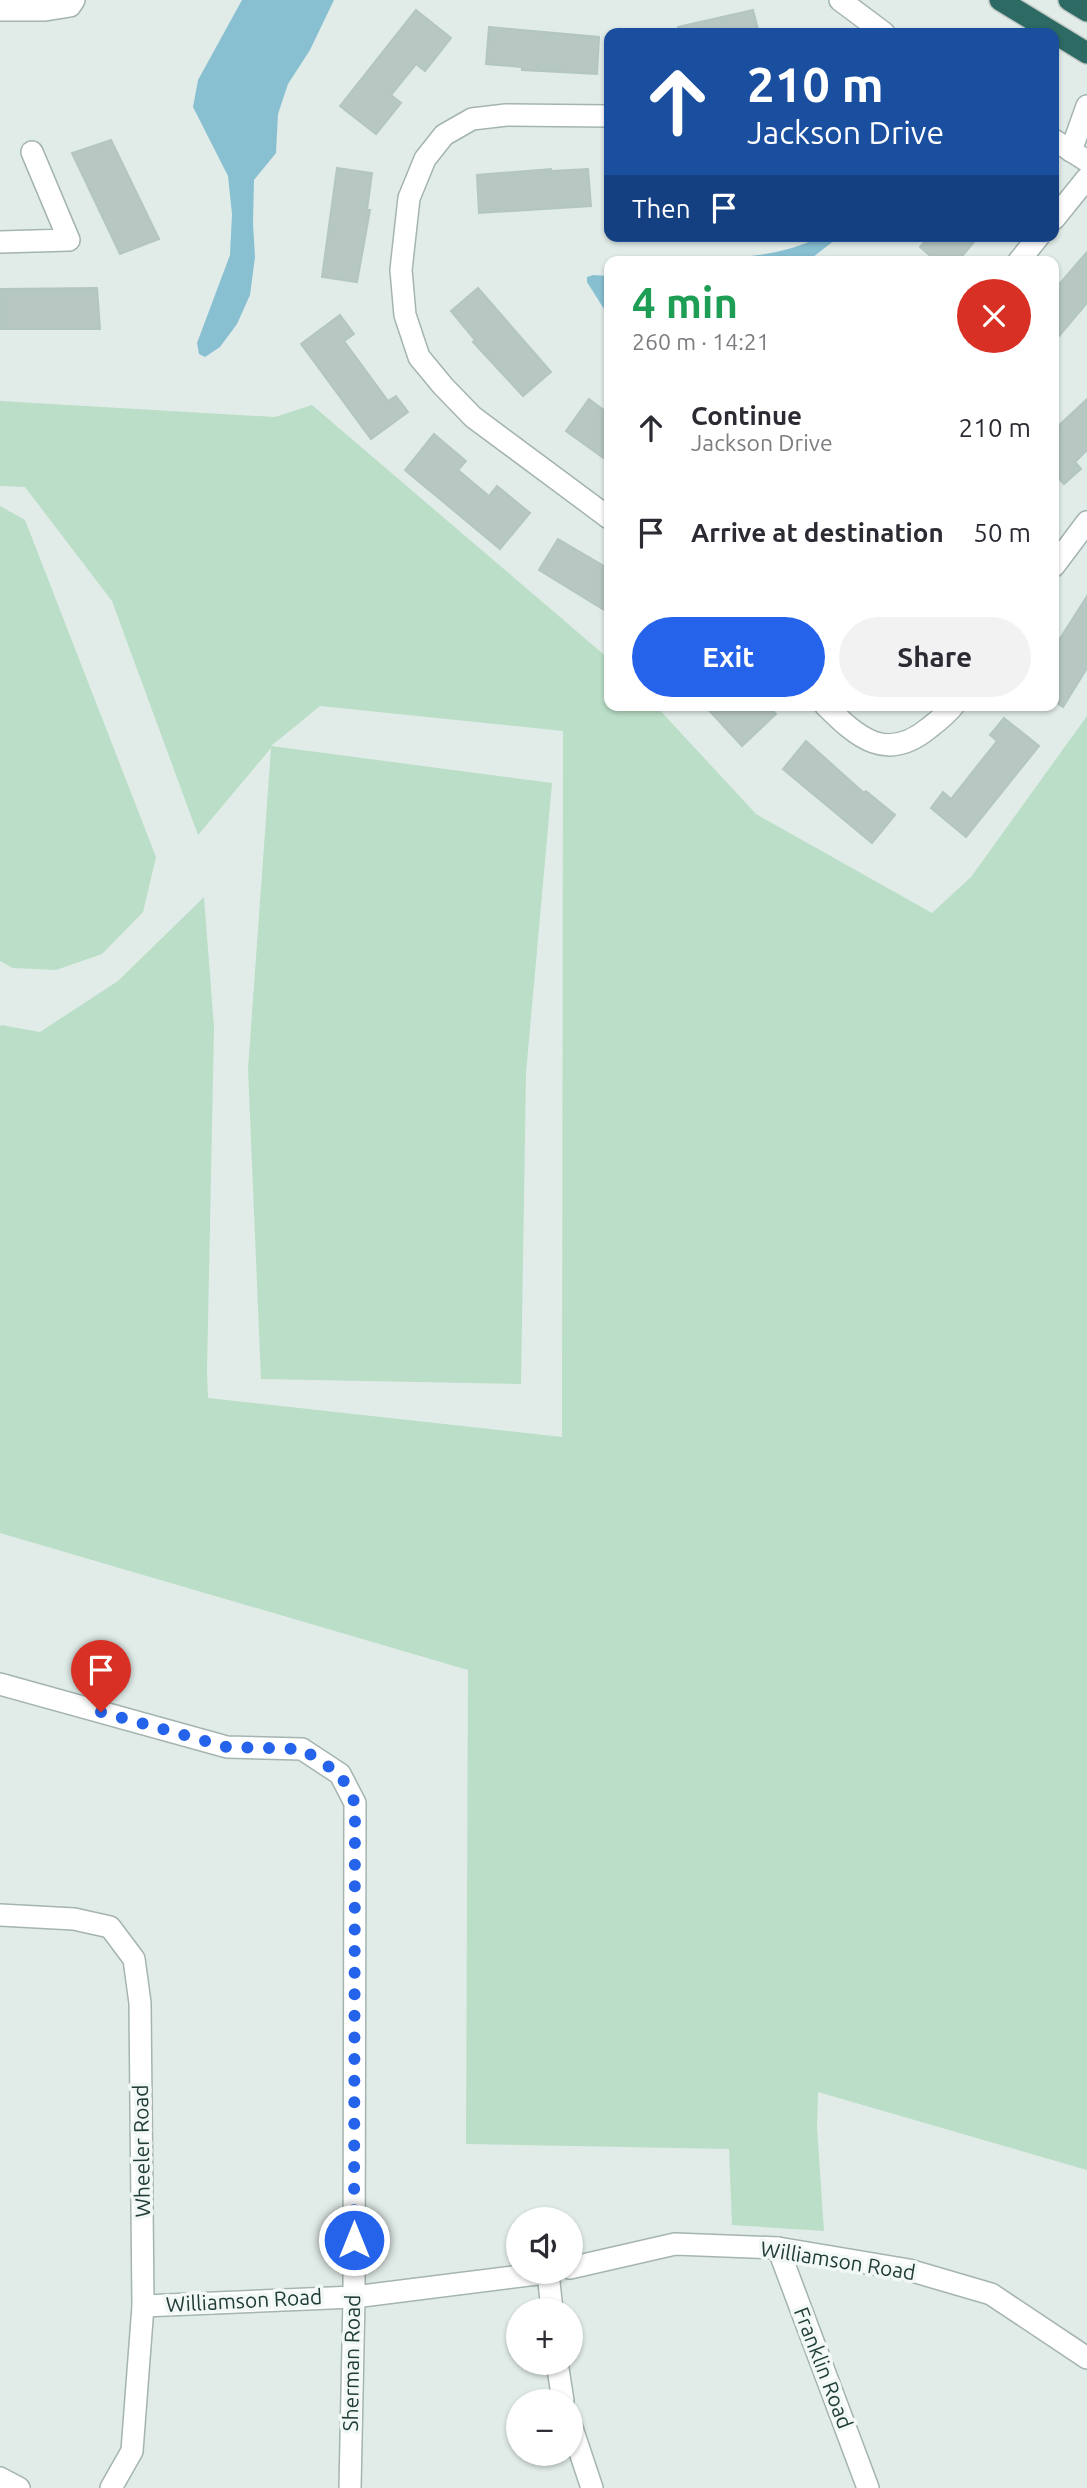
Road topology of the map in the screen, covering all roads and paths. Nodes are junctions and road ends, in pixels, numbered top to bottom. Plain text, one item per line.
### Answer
1 (74, 0) edge
2 (840, 0) edge
3 (1000, 0) edge
4 (1069, 0) edge
5 (0, 9) edge
6 (1087, 11) edge
7 (872, 28) edge
8 (1046, 28) edge
9 (1059, 36) edge
10 (1087, 53) edge
11 (1087, 106) edge
12 (604, 116) edge
13 (1070, 151) edge
14 (32, 152) dead end
15 (1087, 178) edge
16 (1059, 213) edge
17 (0, 242) edge
18 (1034, 242) edge
19 (1022, 256) edge
20 (604, 514) edge
21 (1087, 522) edge
22 (1059, 559) edge
23 (831, 711) edge
24 (947, 711) edge
25 (0, 1684) edge
26 (0, 1915) edge
27 (778, 2248) junction
28 (583, 2265) edge
29 (506, 2278) edge
30 (354, 2297) junction
31 (143, 2306) junction
32 (1087, 2358) edge
33 (583, 2461) edge
34 (0, 2477) edge
35 (19, 2488) edge
36 (111, 2488) edge
37 (350, 2488) edge
38 (592, 2488) edge
39 (869, 2488) edge

1 - 5 street
2 - 7 street
3 - 8 highway
4 - 6 highway
9 - 10 highway
11 - 13 street
12 - 20 street
14 - 17 street
15 - 16 street
18 - 19 street
21 - 22 street
23 - 24 street
25 - 30 street, Sherman Road
26 - 31 street, Wheeler Road
27 - 28 street, Williamson Road
27 - 32 street, Williamson Road
27 - 39 street, Franklin Road
29 - 30 street, Williamson Road
30 - 31 street, Williamson Road
30 - 37 street, Sherman Road
31 - 36 street, Wheeler Road
33 - 38 street
34 - 35 street

